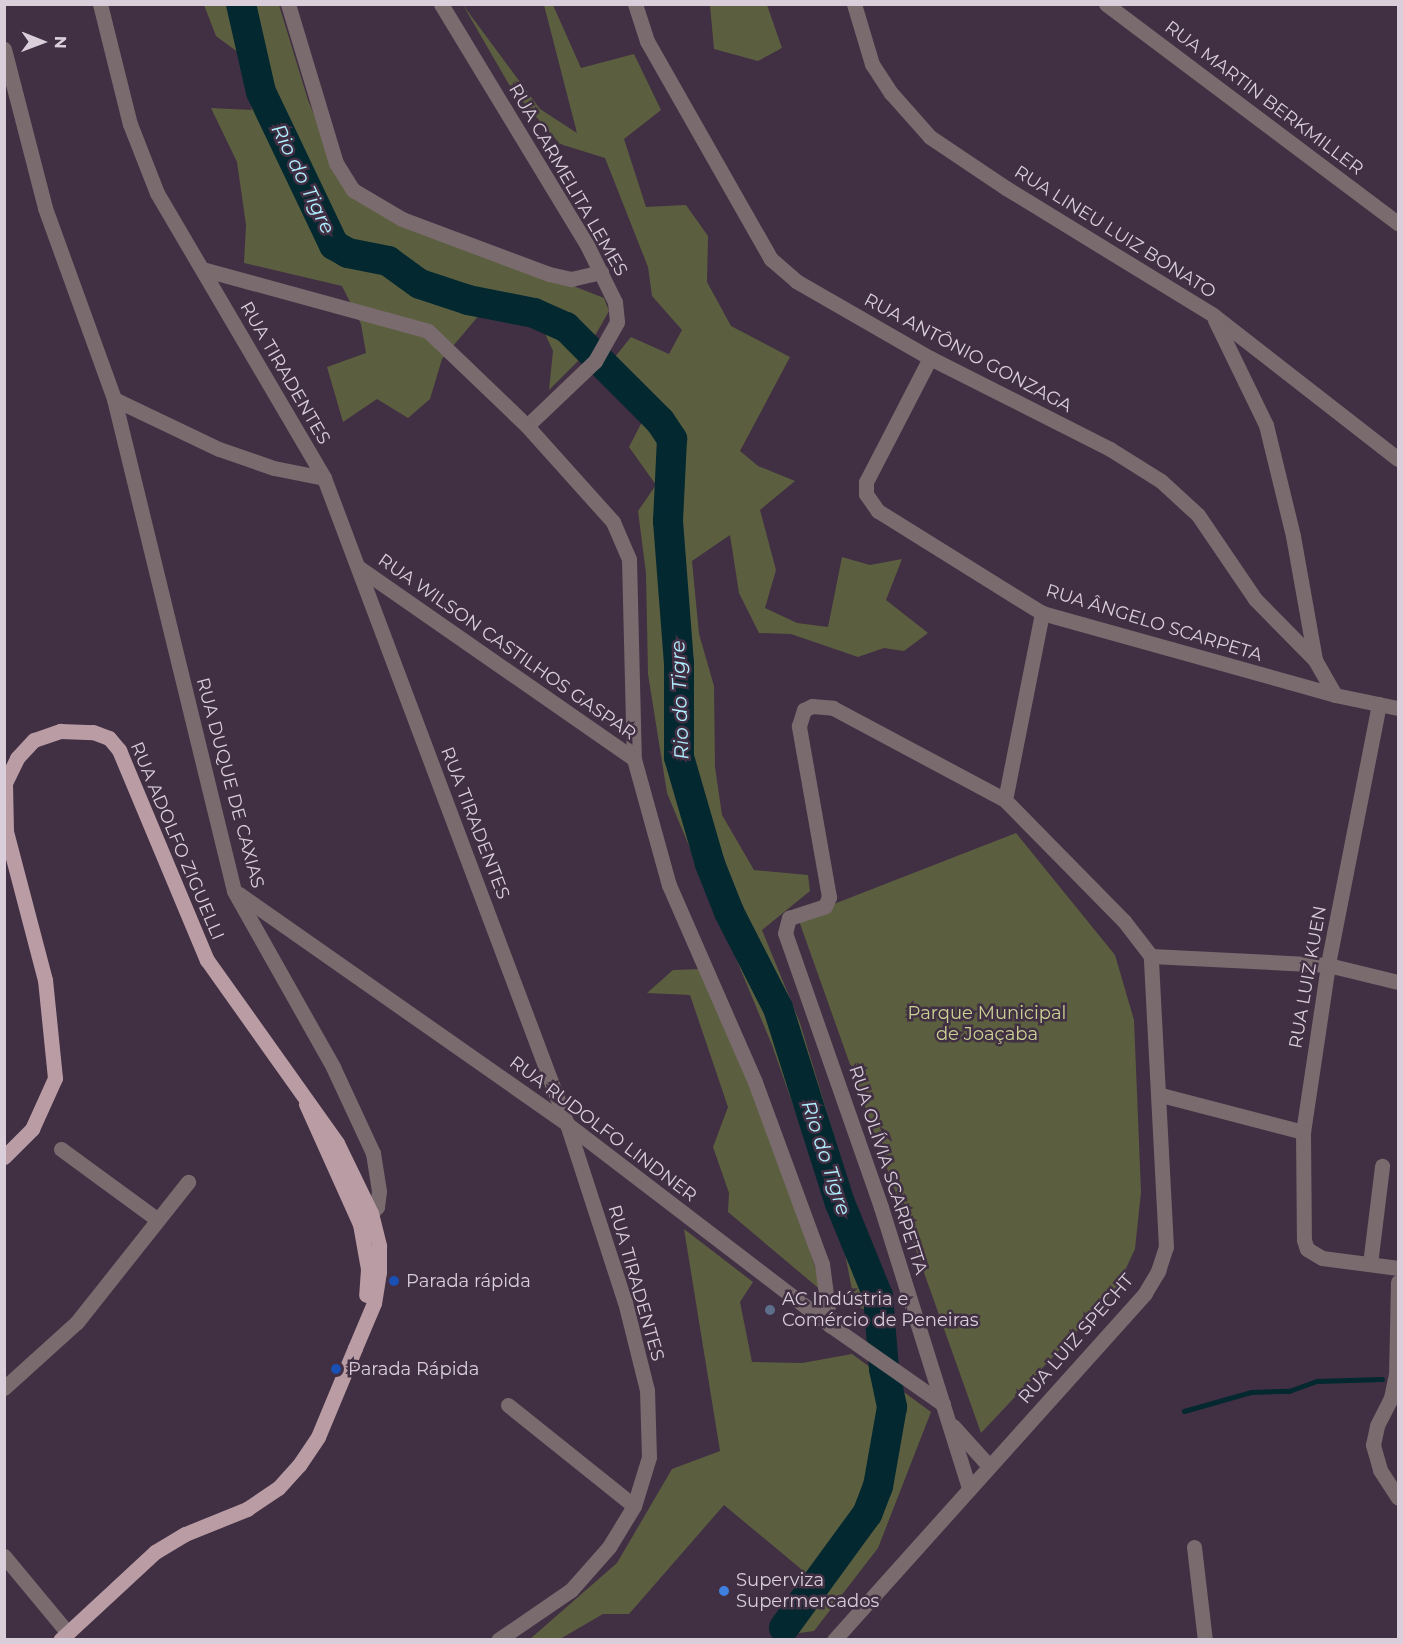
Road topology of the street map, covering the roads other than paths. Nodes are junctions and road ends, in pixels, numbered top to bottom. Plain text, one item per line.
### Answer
1 (100, 4) edge
2 (288, 4) edge
3 (441, 4) edge
4 (635, 4) edge
5 (854, 4) edge
6 (1106, 4) edge
7 (4, 49) edge
8 (1398, 222) edge
9 (202, 269) junction
10 (601, 272) junction
11 (1212, 315) junction
12 (930, 358) junction
13 (114, 399) junction
14 (527, 426) junction
15 (1398, 459) edge
16 (324, 478) junction
17 (358, 567) junction
18 (1042, 613) junction
19 (1315, 660) junction
20 (1335, 695) junction
21 (1380, 704) junction
22 (1398, 708) edge
23 (634, 759) junction
24 (1005, 800) junction
25 (234, 891) junction
26 (1151, 956) junction
27 (1328, 965) junction
28 (1398, 982) edge
29 (303, 1095) junction
30 (1161, 1095) junction
31 (567, 1124) junction
32 (1303, 1132) junction
33 (62, 1149) dead end
34 (373, 1153) junction
35 (4, 1157) edge
36 (1382, 1166) dead end
37 (188, 1182) dead end
38 (363, 1194) junction
39 (353, 1210) junction
40 (371, 1213) junction
41 (158, 1220) junction
42 (1370, 1264) junction
43 (1398, 1268) edge
44 (1398, 1282) edge
45 (830, 1325) junction
46 (361, 1332) junction
47 (4, 1388) edge
48 (943, 1404) junction
49 (508, 1405) dead end
50 (949, 1421) junction
51 (989, 1466) junction
52 (969, 1488) junction
53 (1398, 1498) edge
54 (634, 1506) junction
55 (1194, 1547) dead end
56 (4, 1556) edge
57 (63, 1636) edge
58 (498, 1640) edge
59 (834, 1640) edge
60 (1205, 1640) edge

1 - 9 street, RUA TIRADENTES
2 - 10 street
3 - 10 street, RUA CARMELITA LEMES
4 - 12 street, RUA ANTÔNIO GONZAGA
5 - 11 street, RUA LINEU LUIZ BONATO
6 - 8 street, RUA MARTIN BERKMILLER
7 - 13 street, RUA DUQUE DE CAXIAS
9 - 14 street
9 - 16 street, RUA TIRADENTES
10 - 14 street, RUA CARMELITA LEMES
11 - 15 street, RUA LINEU LUIZ BONATO
11 - 19 street
12 - 18 street, RUA ÂNGELO SCARPETA
12 - 19 street, RUA ANTÔNIO GONZAGA
13 - 16 street
13 - 25 street, RUA DUQUE DE CAXIAS
14 - 23 street
16 - 17 street, RUA TIRADENTES
17 - 23 street, RUA WILSON CASTILHOS GASPAR
17 - 31 street, RUA TIRADENTES
18 - 20 street, RUA ÂNGELO SCARPETA
18 - 24 street
19 - 20 street, RUA ANTÔNIO GONZAGA
20 - 21 street, RUA ÂNGELO SCARPETA
21 - 22 street, RUA ÂNGELO SCARPETA
21 - 27 street, RUA LUIZ KUEN
23 - 45 street
24 - 26 street
24 - 48 street, RUA OLÍVIA SCARPETTA
25 - 31 street, RUA RUDOLFO LINDNER
25 - 34 street, RUA DUQUE DE CAXIAS
26 - 27 street
26 - 30 street, RUA LUIZ SPECHT
27 - 28 street
27 - 32 street, RUA LUIZ KUEN
29 - 35 main road, RUA ADOLFO ZIGUELLI
29 - 38 main road, RUA ADOLFO ZIGUELLI
29 - 39 main road, RUA ADOLFO ZIGUELLI
30 - 32 street
30 - 51 street, RUA LUIZ SPECHT
31 - 45 street, RUA RUDOLFO LINDNER
31 - 54 street, RUA TIRADENTES
32 - 42 street, RUA LUIZ KUEN
33 - 41 street
34 - 38 street
34 - 40 street, RUA DUQUE DE CAXIAS
36 - 42 street
37 - 41 street
38 - 39 main road
38 - 40 main road, RUA ADOLFO ZIGUELLI
39 - 40 main road
39 - 46 main road
40 - 46 main road
41 - 47 street
42 - 43 street
44 - 53 street
45 - 48 street, RUA RUDOLFO LINDNER
46 - 57 main road
48 - 50 street, RUA OLÍVIA SCARPETTA
49 - 54 street
50 - 51 street, RUA OLÍVIA SCARPETTA
50 - 52 street, RUA OLÍVIA SCARPETTA
51 - 52 street, RUA LUIZ SPECHT
52 - 59 street, RUA LUIZ SPECHT
54 - 58 street, RUA TIRADENTES
55 - 60 street
56 - 57 street

